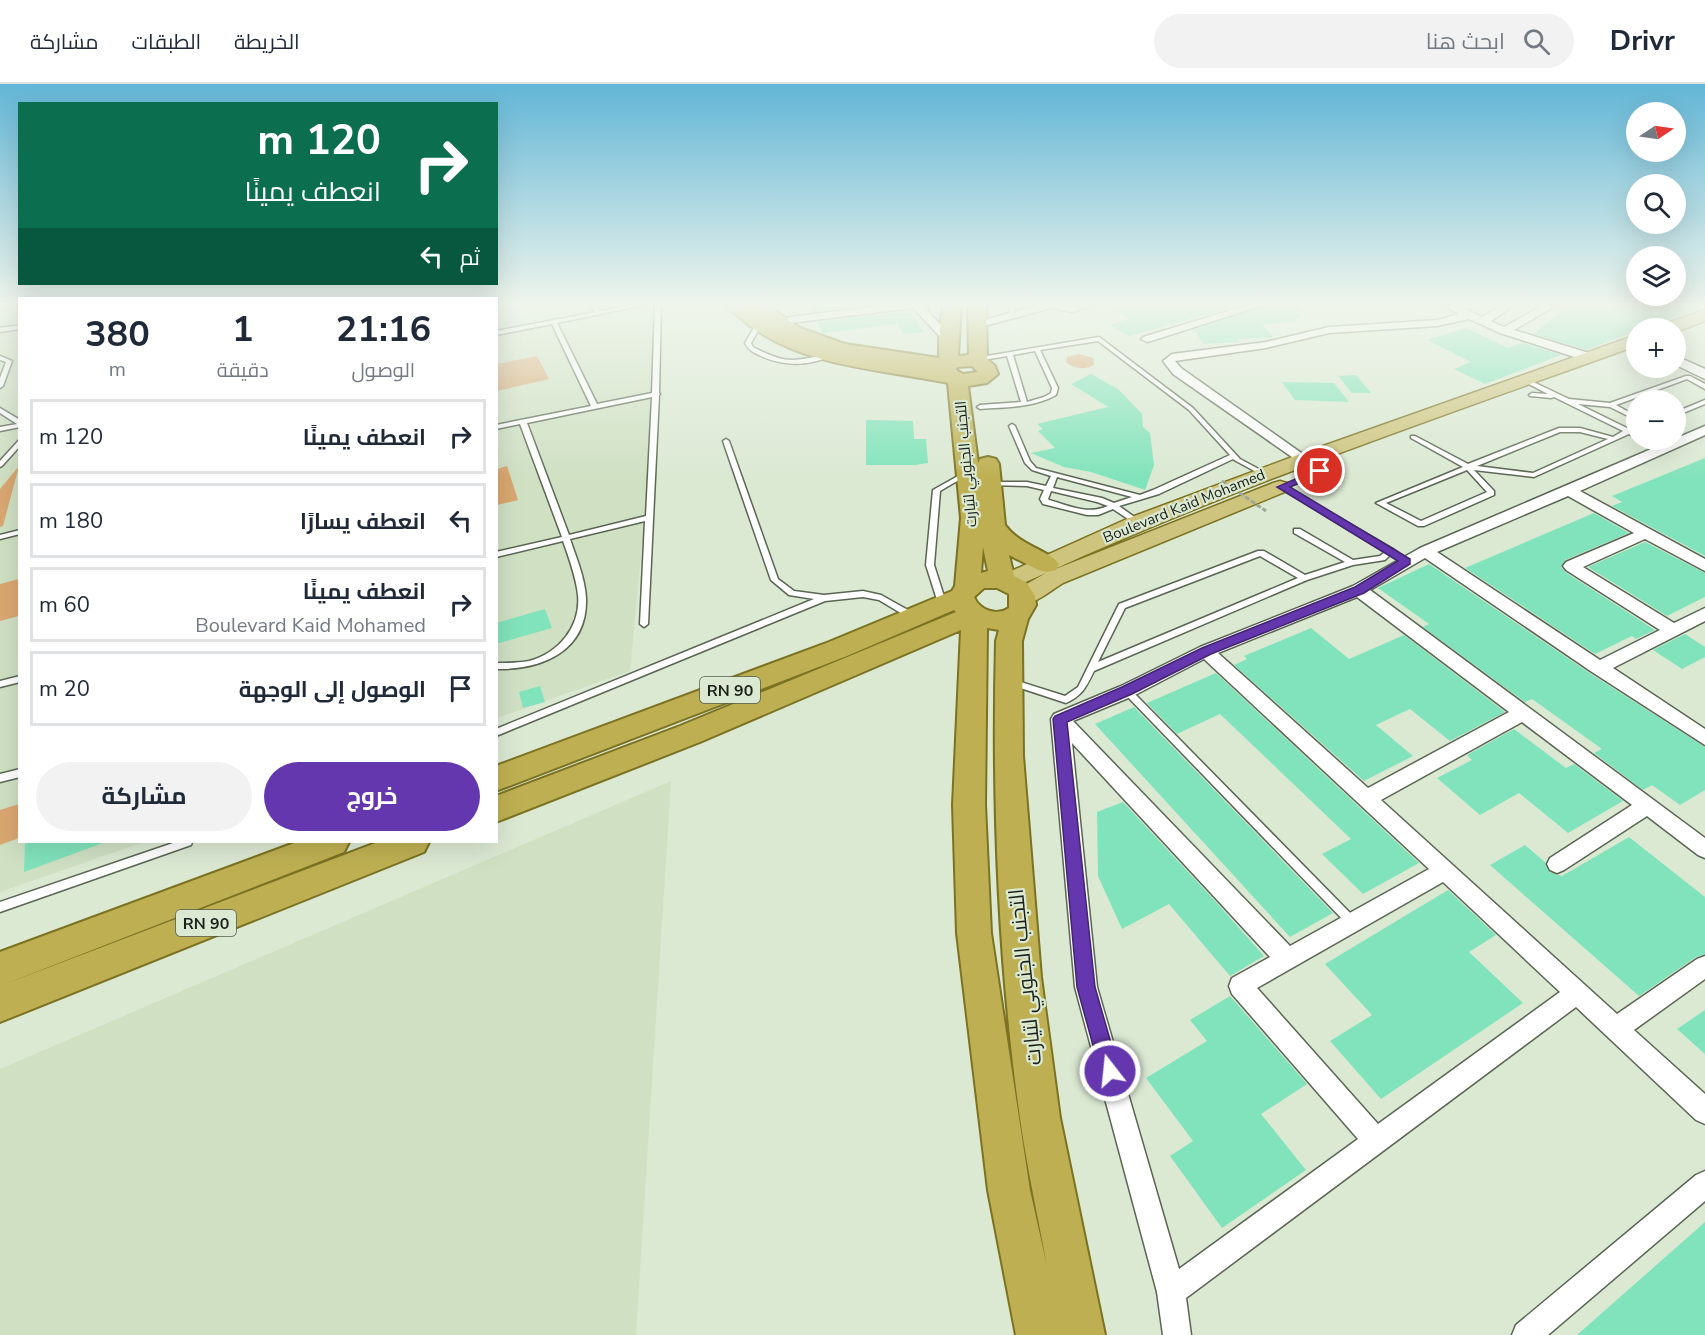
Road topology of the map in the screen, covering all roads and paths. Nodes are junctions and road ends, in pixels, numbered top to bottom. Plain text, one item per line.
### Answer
1 (9, 361) edge
2 (573, 361) edge
3 (657, 361) edge
4 (776, 361) edge
5 (800, 361) edge
6 (879, 361) edge
7 (914, 361) edge
8 (951, 361) edge
9 (978, 361) edge
10 (991, 361) edge
11 (1012, 361) edge
12 (1042, 361) edge
13 (1128, 361) edge
14 (1170, 361) edge
15 (1581, 361) edge
16 (1622, 361) edge
17 (1686, 365) edge
18 (978, 366) junction
19 (953, 371) junction
20 (1705, 375) edge
21 (0, 386) edge
22 (1705, 387) edge
23 (1534, 389) junction
24 (657, 394) junction
25 (1565, 401) junction
26 (1705, 402) edge
27 (1024, 403) junction
28 (595, 407) junction
29 (980, 407) junction
30 (1613, 407) junction
31 (0, 410) edge
32 (1686, 410) edge
33 (1626, 413) edge
34 (523, 422) junction
35 (18, 423) edge
36 (18, 424) edge
37 (1012, 426) dead end
38 (498, 427) edge
39 (0, 429) edge
40 (1626, 430) edge
41 (1705, 430) edge
42 (1626, 435) edge
43 (1413, 437) junction
44 (1614, 439) junction
45 (1686, 440) edge
46 (726, 441) dead end
47 (18, 443) edge
48 (1665, 450) edge
49 (1233, 456) junction
50 (1302, 460) junction
51 (0, 465) edge
52 (1468, 467) junction
53 (969, 471) junction
54 (1264, 474) junction
55 (1054, 476) junction
56 (1222, 480) dead end
57 (990, 484) junction
58 (1282, 487) junction
59 (1048, 488) junction
60 (1568, 490) junction
61 (1139, 497) junction
62 (1114, 506) junction
63 (1266, 511) dead end
64 (648, 518) junction
65 (1137, 523) junction
66 (994, 526) junction
67 (18, 530) edge
68 (1297, 531) dead end
69 (1646, 532) junction
70 (0, 537) edge
71 (566, 537) junction
72 (1390, 551) junction
73 (1425, 551) junction
74 (498, 554) edge
75 (1406, 561) junction
76 (1352, 563) junction
77 (1047, 564) junction
78 (1705, 566) edge
79 (1304, 578) junction
80 (1359, 590) junction
81 (1012, 594) junction
82 (824, 598) junction
83 (965, 604) junction
84 (1705, 614) edge
85 (915, 617) junction
86 (644, 624) dead end
87 (1673, 630) junction
88 (904, 644) junction
89 (1206, 651) junction
90 (498, 666) edge
91 (1598, 668) junction
92 (1091, 669) junction
93 (18, 680) edge
94 (971, 681) junction
95 (1009, 681) junction
96 (0, 684) edge
97 (1127, 691) junction
98 (1523, 713) junction
99 (1060, 719) junction
100 (498, 732) edge
101 (1705, 738) edge
102 (18, 774) edge
103 (0, 778) edge
104 (498, 778) edge
105 (1367, 798) junction
106 (1647, 806) junction
107 (498, 808) edge
108 (184, 843) edge
109 (330, 843) edge
110 (409, 843) edge
111 (1702, 844) edge
112 (1557, 864) dead end
113 (1446, 870) junction
114 (0, 907) edge
115 (1353, 923) junction
116 (1288, 960) junction
117 (1705, 966) edge
118 (0, 969) edge
119 (1577, 993) junction
120 (0, 1005) edge
121 (1616, 1029) junction
122 (1705, 1111) edge
123 (1376, 1141) junction
124 (1705, 1184) edge
125 (1171, 1292) junction
126 (1039, 1335) edge
127 (1082, 1335) edge
128 (1177, 1335) edge
129 (1526, 1335) edge

1 - 21 lane
2 - 28 lane
3 - 24 lane
4 - 5 lane
6 - 19 highway
7 - 19 highway
8 - 19 highway, التجنب الجنوبي لتيارت
9 - 18 highway
10 - 18 lane
11 - 27 lane
12 - 27 lane
13 - 49 lane
14 - 50 street
15 - 23 main road, Boulevard Kaid Mohamed
16 - 23 main road, Boulevard Kaid Mohamed
17 - 20 street
18 - 19 highway
18 - 29 highway
19 - 53 highway, التجنب الجنوبي لتيارت
22 - 30 lane
23 - 25 lane
23 - 25 lane
23 - 43 main road, Boulevard Kaid Mohamed
23 - 50 main road, Boulevard Kaid Mohamed
24 - 28 lane
24 - 64 lane
25 - 30 lane
25 - 40 lane
26 - 32 lane
27 - 29 lane
28 - 34 lane
29 - 57 highway
30 - 33 lane
31 - 35 lane
34 - 38 lane
34 - 71 lane
36 - 39 lane
37 - 55 lane
41 - 45 street
42 - 44 lane
43 - 52 lane
43 - 58 main road, Boulevard Kaid Mohamed
44 - 52 lane
44 - 52 lane
46 - 82 lane
47 - 51 lane
48 - 60 street
49 - 54 lane
49 - 61 lane
50 - 54 main road, Boulevard Kaid Mohamed
52 - 52 lane
53 - 83 highway, التجنب الجنوبي لتيارت
53 - 83 lane
54 - 65 main road, Boulevard Kaid Mohamed
55 - 59 lane
55 - 61 lane
56 - 63 path, bridge
57 - 59 lane
57 - 66 highway
58 - 72 lane
58 - 81 main road, Boulevard Kaid Mohamed
59 - 62 lane
59 - 62 lane
60 - 69 street
60 - 73 street
61 - 62 lane
62 - 65 lane
64 - 71 lane
64 - 86 lane
65 - 77 main road, Boulevard Kaid Mohamed
66 - 77 highway
66 - 81 highway
67 - 70 lane
68 - 76 lane
69 - 78 street
69 - 87 street
71 - 74 lane
71 - 90 lane
72 - 75 lane
72 - 76 lane
73 - 75 street
73 - 91 street
75 - 80 street
76 - 79 lane
77 - 81 main road, Boulevard Kaid Mohamed
79 - 92 lane
79 - 92 lane
80 - 89 street
80 - 98 street
81 - 83 highway
81 - 83 highway
81 - 95 highway, التجنب الجنوبي لتيارت
82 - 85 lane
82 - 100 lane
83 - 85 highway, RN 90
83 - 88 highway, RN 90
83 - 94 highway, التجنب الجنوبي لتيارت
84 - 87 street
85 - 104 highway, RN 90
87 - 91 street
88 - 94 highway
88 - 107 highway, RN 90
89 - 97 street
89 - 105 street
91 - 101 street
92 - 95 lane
93 - 96 lane
94 - 126 highway, التجنب الجنوبي لتيارت
95 - 127 highway, التجنب الجنوبي لتيارت
97 - 99 street
97 - 115 lane
98 - 105 street
98 - 106 street
99 - 116 street
99 - 125 street
102 - 103 lane
105 - 113 street
106 - 111 street
106 - 112 street
108 - 114 lane
109 - 118 highway, RN 90
110 - 120 highway, RN 90
113 - 115 street
113 - 119 street
115 - 116 street
116 - 123 street
117 - 121 street
119 - 121 street
119 - 123 street
121 - 122 street
123 - 125 street
124 - 129 street
125 - 128 street

